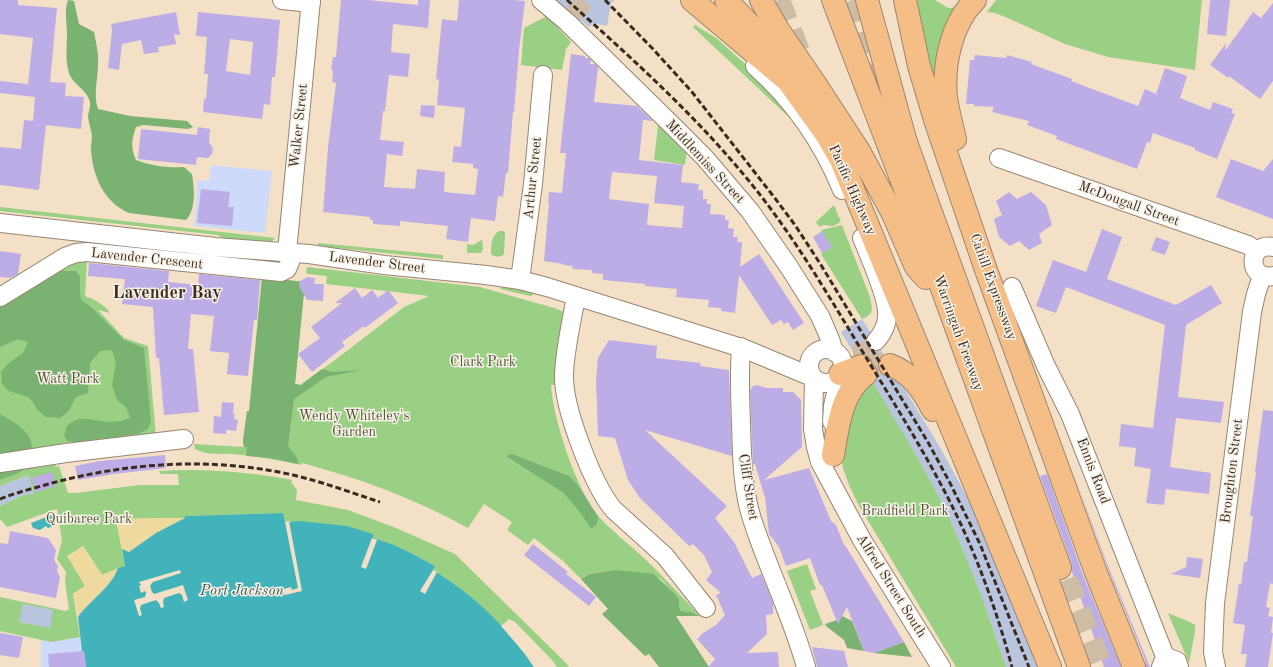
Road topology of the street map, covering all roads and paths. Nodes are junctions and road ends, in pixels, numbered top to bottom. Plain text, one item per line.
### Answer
1 (282, 0) edge
2 (541, 0) edge
3 (688, 0) edge
4 (692, 0) edge
5 (726, 0) edge
6 (760, 0) edge
7 (822, 0) edge
8 (833, 0) edge
9 (851, 0) edge
10 (866, 0) edge
11 (905, 0) edge
12 (975, 0) edge
13 (311, 2) edge
14 (543, 75) dead end
15 (788, 81) junction
16 (905, 139) junction
17 (999, 158) dead end
18 (0, 223) edge
19 (1265, 249) edge
20 (287, 252) junction
21 (986, 270) junction
22 (1268, 276) edge
23 (926, 278) junction
24 (520, 280) junction
25 (1012, 287) dead end
26 (576, 296) junction
27 (0, 297) edge
28 (876, 341) tunnel mouth
29 (743, 348) junction
30 (835, 352) junction
31 (813, 355) junction
32 (860, 364) junction
33 (892, 366) tunnel mouth
34 (840, 375) junction
35 (813, 378) junction
36 (184, 439) dead end
37 (834, 455) junction
38 (0, 463) edge
39 (842, 504) junction
40 (990, 522) junction
41 (1095, 570) junction
42 (706, 608) dead end
43 (1169, 664) edge
44 (806, 667) edge
45 (941, 667) edge
46 (1050, 667) edge
47 (1060, 667) edge
48 (1079, 667) edge
49 (1094, 667) edge
50 (1118, 667) edge
51 (1134, 667) edge
52 (1216, 667) edge

1 - 13 street
2 - 30 street, Middlemiss Street
3 - 28 street, Pacific Highway
4 - 15 highway, Pacific Highway
5 - 15 highway
6 - 23 highway
7 - 23 highway, Warringah Freeway
8 - 48 highway, Warringah Freeway
9 - 16 highway
10 - 16 highway, Warringah Freeway
11 - 21 highway, Cahill Expressway
12 - 21 highway
13 - 20 street, Walker Street
14 - 24 street, Arthur Street
15 - 40 highway, Pacific Highway
16 - 49 highway, Warringah Freeway
17 - 19 street, McDougall Street
18 - 20 street, Lavender Street
19 - 22 street
20 - 24 street, Lavender Street
20 - 27 street, Lavender Crescent
21 - 41 highway, Cahill Expressway
22 - 52 street, Broughton Street
23 - 47 highway, Warringah Freeway
24 - 26 street, Lavender Street
25 - 43 street, Ennis Road
26 - 29 street, Lavender Street
26 - 42 street
29 - 31 street, Lavender Street
29 - 35 street, Lavender Street
29 - 44 street, Cliff Street
30 - 31 street
30 - 32 street
30 - 34 street
31 - 35 street
32 - 34 highway
32 - 37 highway
33 - 40 highway
34 - 35 street
34 - 37 street, Alfred Street South
35 - 39 street, Alfred Street South
36 - 38 street
37 - 39 street, Alfred Street South
39 - 45 street, Alfred Street South
40 - 46 highway
41 - 50 highway, Cahill Expressway
41 - 51 highway, Cahill Expressway

